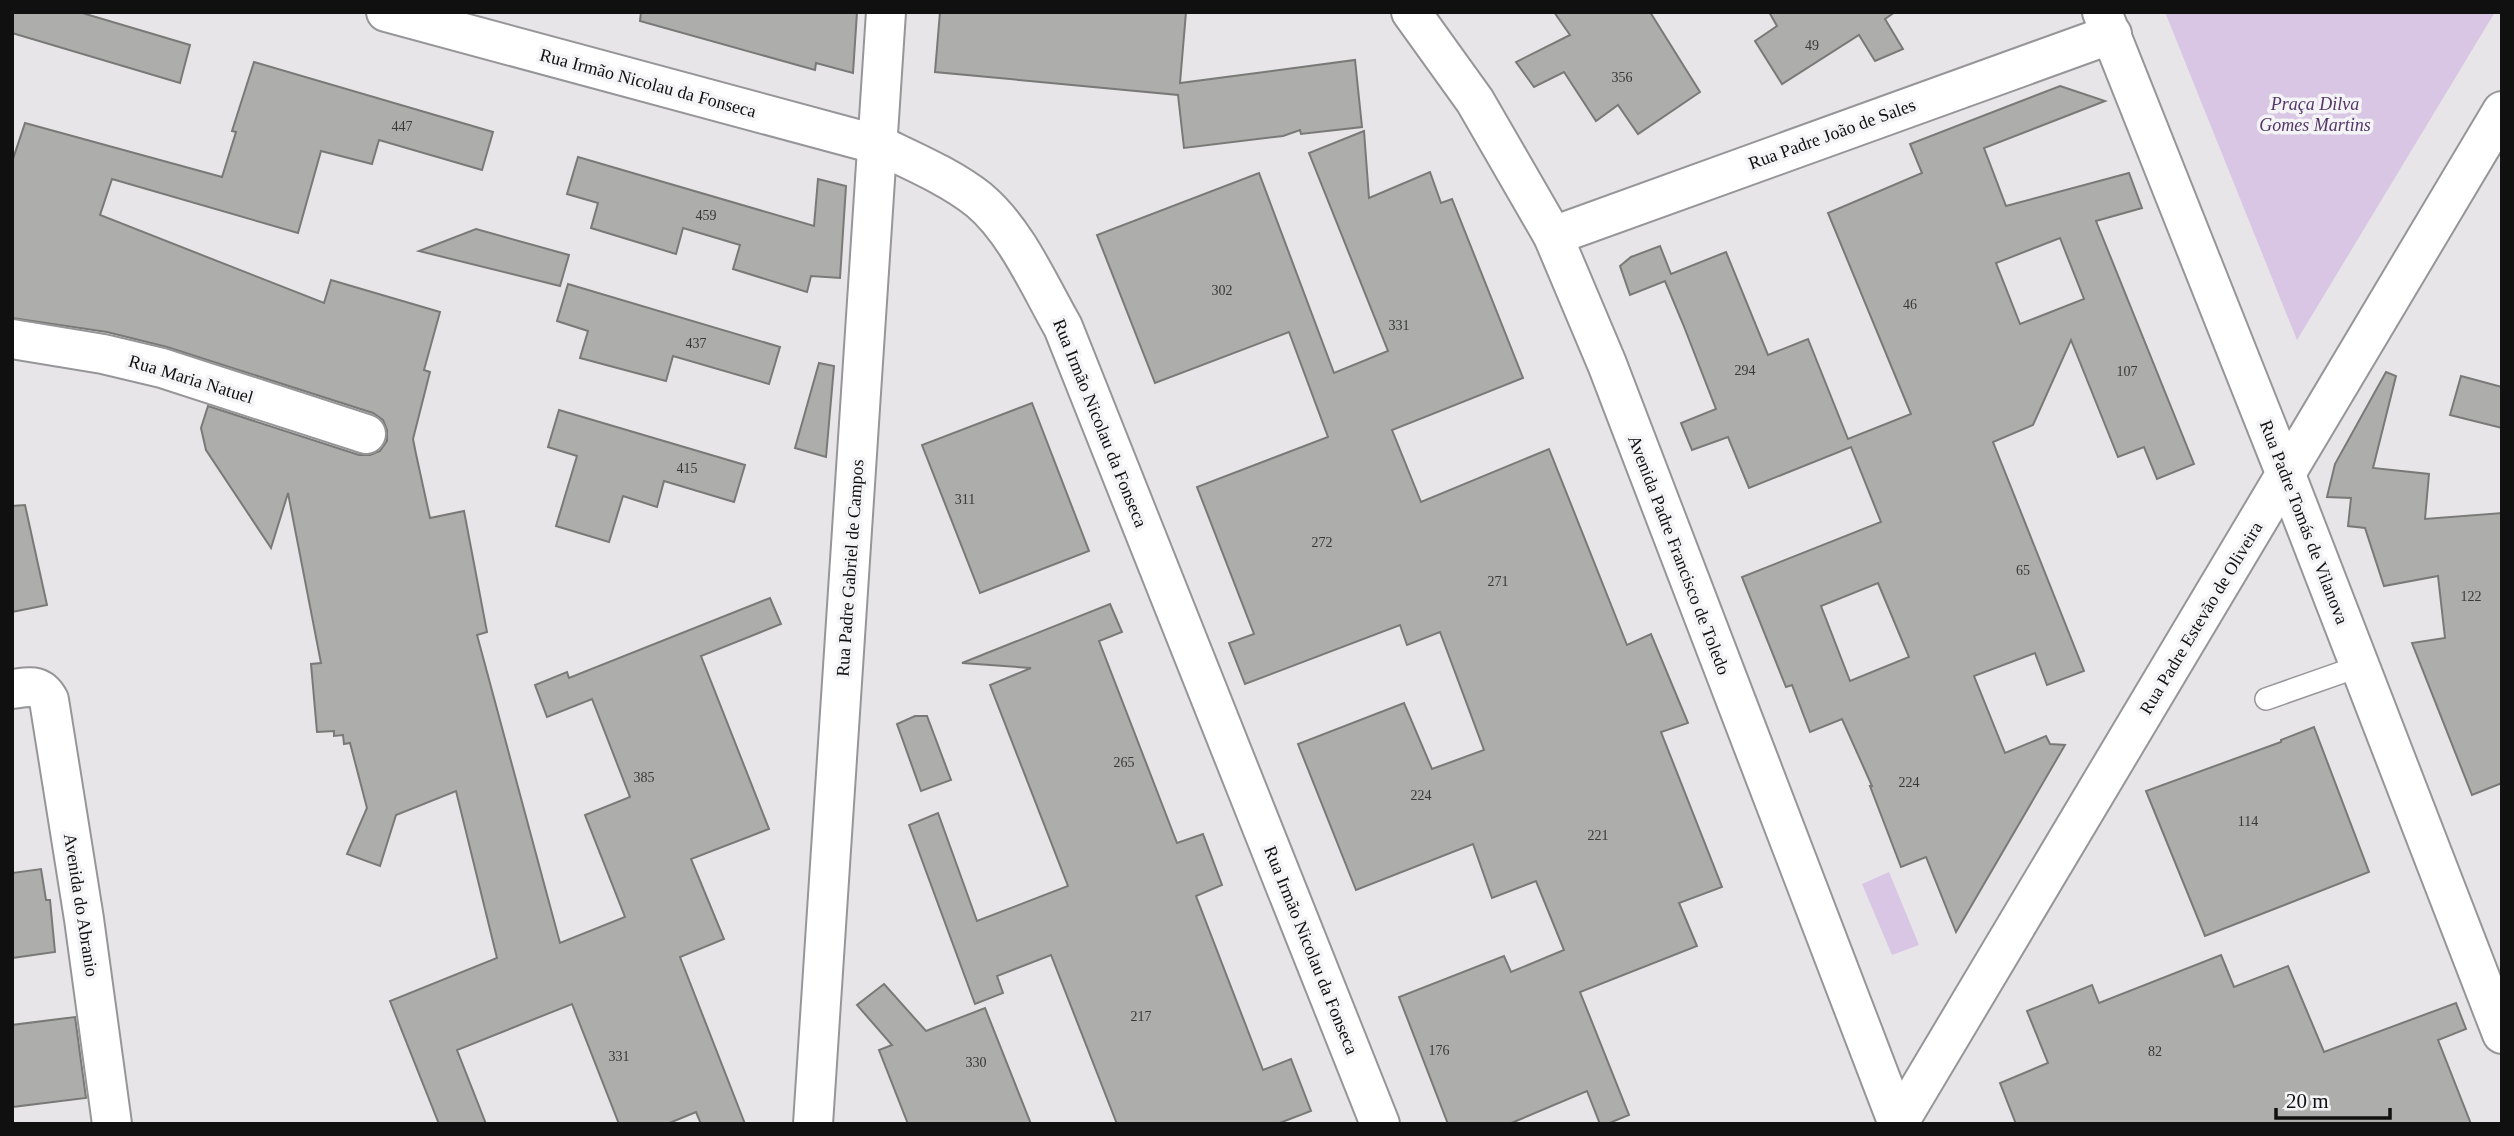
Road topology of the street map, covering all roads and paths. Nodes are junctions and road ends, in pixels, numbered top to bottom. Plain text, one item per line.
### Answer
1 (387, 12) edge
2 (886, 12) edge
3 (1411, 12) edge
4 (2107, 23) edge
5 (2502, 111) edge
6 (879, 145) junction
7 (1553, 236) junction
8 (12, 339) edge
9 (366, 434) dead end
10 (2286, 475) junction
11 (2360, 666) junction
12 (27, 689) edge
13 (2266, 699) dead end
14 (2502, 1034) edge
15 (112, 1124) edge
16 (813, 1124) edge
17 (1380, 1124) edge
18 (1898, 1124) edge

1 - 6 street, Rua Irmão Nicolau da Fonseca
2 - 6 street, Rua Padre Gabriel de Campos
3 - 7 street, Avenida Padre Francisco de Toledo
4 - 7 street, Rua Padre João de Sales
4 - 10 street, Rua Padre Tomás de Vilanova
5 - 10 street, Rua Padre Estevão de Oliveira
6 - 16 street, Rua Padre Gabriel de Campos
6 - 17 street, Rua Irmão Nicolau da Fonseca
7 - 18 street, Avenida Padre Francisco de Toledo
8 - 9 street, Rua Maria Natuel
10 - 11 street, Rua Padre Tomás de Vilanova
10 - 18 street, Rua Padre Estevão de Oliveira
11 - 13 lane
11 - 14 street, Rua Padre Tomás de Vilanova
12 - 15 street, Avenida do Abranio

